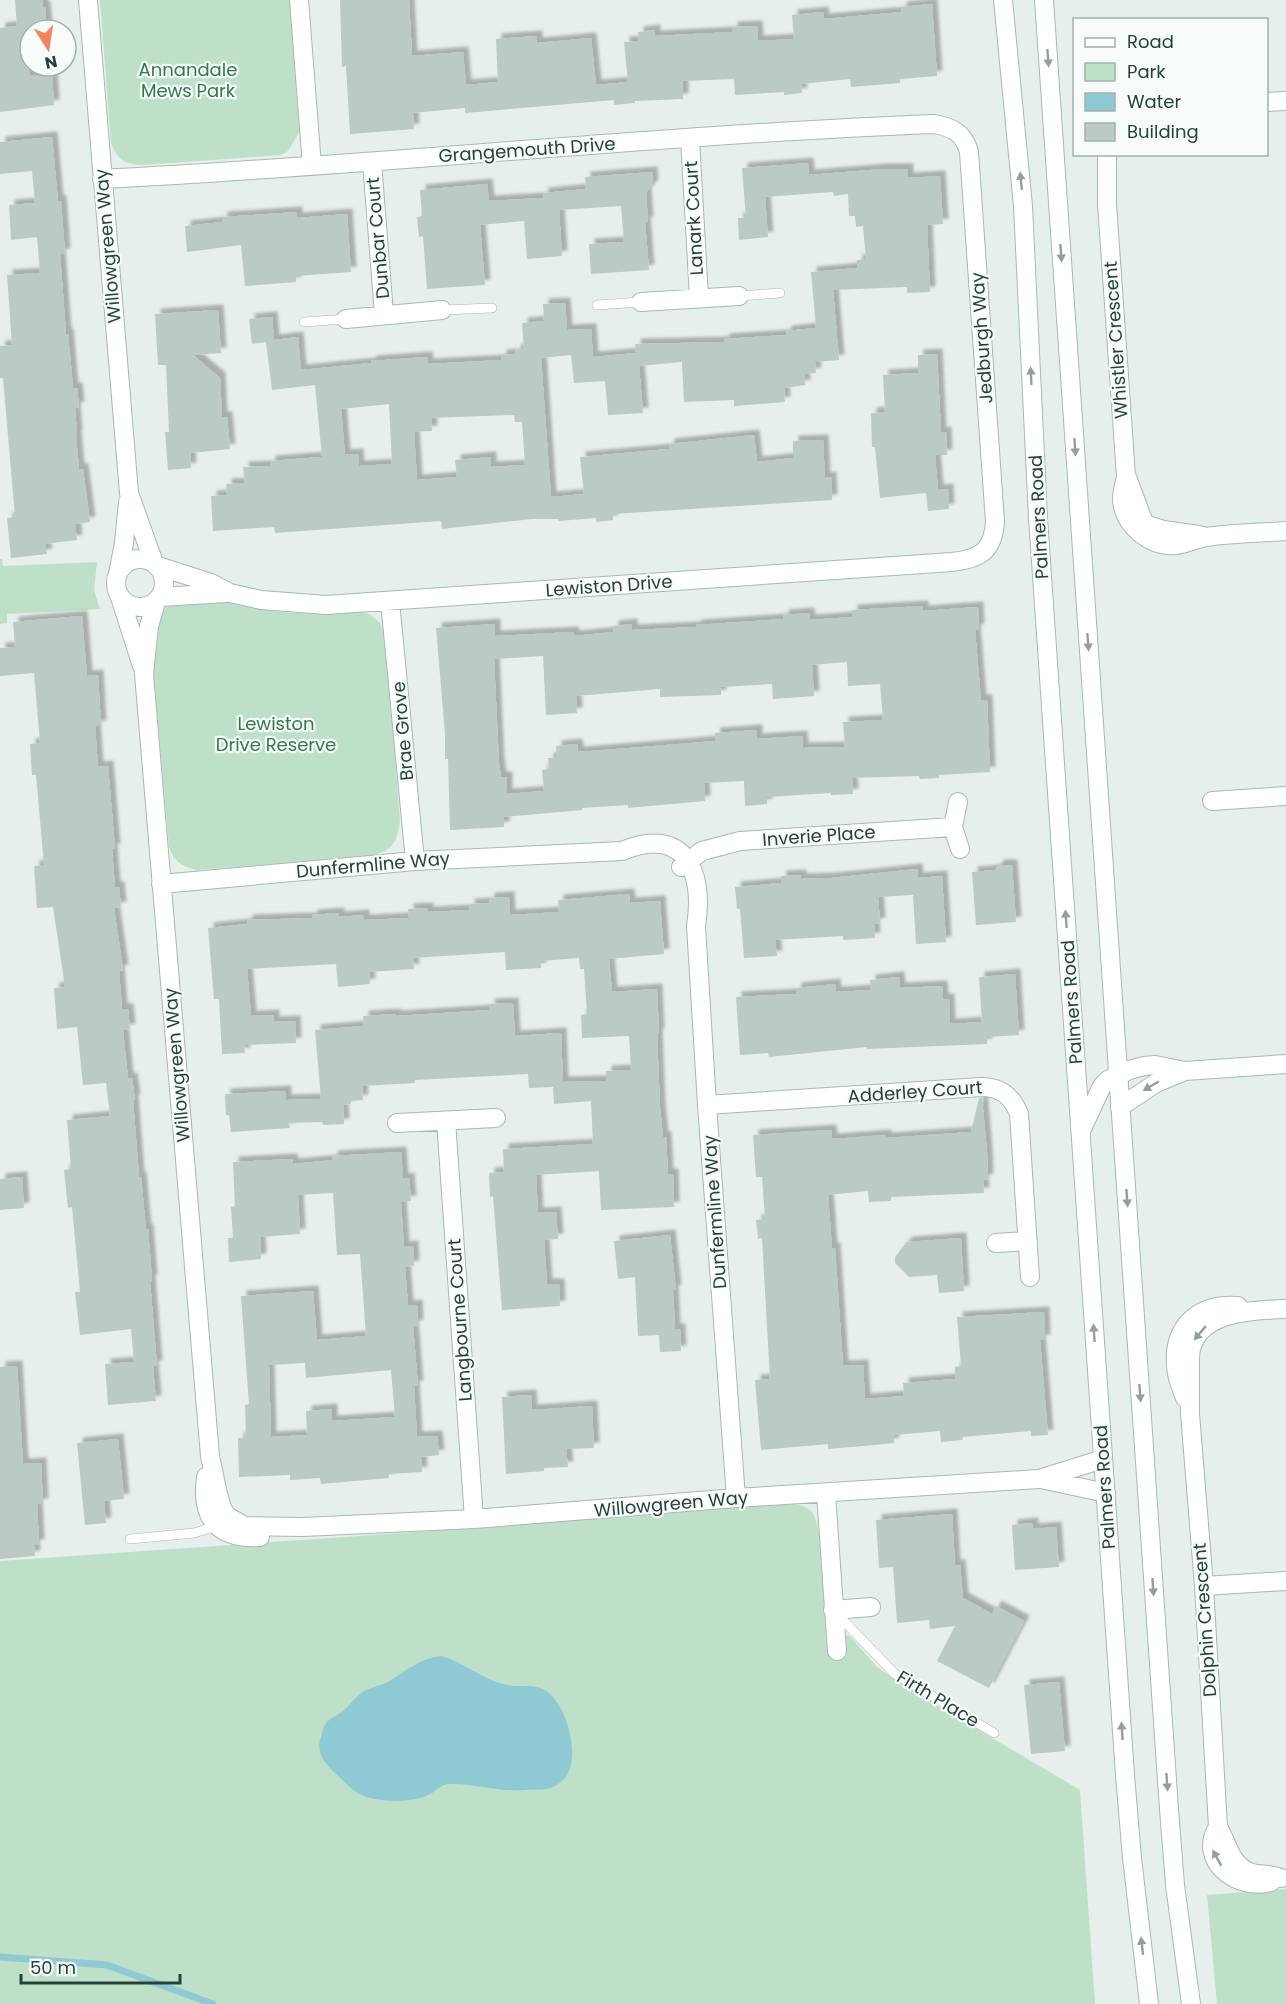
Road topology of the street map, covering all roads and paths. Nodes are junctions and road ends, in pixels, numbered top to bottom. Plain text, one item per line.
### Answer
1 (88, 0) edge
2 (299, 0) edge
3 (1003, 0) edge
4 (1044, 0) edge
5 (1286, 101) edge
6 (1268, 102) edge
7 (953, 129) joint
8 (690, 138) junction
9 (1094, 156) edge
10 (1107, 156) edge
11 (372, 162) junction
12 (312, 166) junction
13 (102, 179) junction
14 (1107, 204) junction
15 (780, 293) dead end
16 (739, 296) joint
17 (699, 298) junction
18 (641, 302) joint
19 (597, 305) dead end
20 (492, 308) dead end
21 (442, 310) joint
22 (384, 314) junction
23 (346, 319) joint
24 (304, 322) dead end
25 (129, 493) junction
26 (1286, 531) edge
27 (986, 550) joint
28 (156, 565) junction
29 (118, 574) junction
30 (230, 593) junction
31 (120, 597) junction
32 (159, 599) junction
33 (390, 601) junction
34 (144, 674) junction
35 (1286, 796) edge
36 (1212, 801) dead end
37 (958, 802) dead end
38 (953, 827) junction
39 (960, 849) dead end
40 (415, 861) junction
41 (684, 864) junction
42 (161, 884) junction
43 (1286, 1064) edge
44 (1185, 1071) junction
45 (1118, 1074) junction
46 (707, 1105) junction
47 (1120, 1107) junction
48 (496, 1118) dead end
49 (446, 1121) junction
50 (397, 1123) dead end
51 (1081, 1131) junction
52 (1028, 1241) junction
53 (996, 1243) dead end
54 (1030, 1276) dead end
55 (1279, 1309) edge
56 (1103, 1459) junction
57 (1039, 1479) junction
58 (825, 1494) junction
59 (1106, 1494) junction
60 (736, 1498) junction
61 (474, 1519) junction
62 (222, 1521) junction
63 (130, 1539) dead end
64 (1286, 1581) edge
65 (1204, 1587) junction
66 (871, 1607) dead end
67 (833, 1610) junction
68 (837, 1652) dead end
69 (994, 1732) dead end
70 (1283, 1878) edge
71 (1149, 2004) edge
72 (1191, 2004) edge

1 - 13 street, Willowgreen Way
2 - 12 street
51 -> 3 street, Palmers Road
4 -> 45 street
5 - 6 street
7 - 8 street, Grangemouth Drive
7 - 27 street, Jedburgh Way
8 - 11 street, Grangemouth Drive
8 - 17 street, Lanark Court
9 - 14 street, Whistler Crescent
10 - 14 street, Whistler Crescent
11 - 12 street, Grangemouth Drive
11 - 22 street, Dunbar Court
12 - 13 street, Grangemouth Drive
13 - 25 street, Willowgreen Way
14 - 26 street, Whistler Crescent
15 - 16 lane, Lanark Court
16 - 17 street, Lanark Court
17 - 18 street, Lanark Court
18 - 19 lane, Lanark Court
20 - 21 lane, Dunbar Court
21 - 22 street, Dunbar Court
22 - 23 street, Dunbar Court
23 - 24 lane, Dunbar Court
25 - 28 street, Willowgreen Way
25 - 29 street, Willowgreen Way
27 - 33 street, Lewiston Drive
28 - 29 street
28 - 30 street, Lewiston Drive
28 - 32 street
29 - 31 street
30 - 32 street, Lewiston Drive
30 - 33 street, Lewiston Drive
31 - 32 street
31 - 34 street, Willowgreen Way
32 - 34 street, Willowgreen Way
33 - 40 street, Brae Grove
34 - 42 street, Willowgreen Way
35 - 36 street
37 - 38 street
38 - 39 street
38 - 41 street, Inverie Place
40 - 41 street, Dunfermline Way
40 - 42 street, Dunfermline Way
41 - 46 street, Dunfermline Way
42 - 62 street, Willowgreen Way
43 - 44 street
44 - 45 street
44 -> 47 street
45 - 47 street
45 - 51 street
46 - 52 street, Adderley Court
46 - 60 street, Dunfermline Way
47 -> 72 street
48 - 49 street
49 - 50 street
49 - 61 street, Langbourne Court
56 -> 51 street, Palmers Road
52 - 53 street
52 - 54 street, Adderley Court
55 - 65 street, Dolphin Crescent
56 - 57 street, Willowgreen Way
56 - 59 street, Palmers Road
57 - 58 street, Willowgreen Way
57 - 59 street, Willowgreen Way
58 - 60 street, Willowgreen Way
58 - 67 street
71 -> 59 street, Palmers Road
60 - 61 street, Willowgreen Way
61 - 62 street, Willowgreen Way
62 - 63 lane
64 - 65 street
65 - 70 street, Dolphin Crescent
66 - 67 street
67 - 68 street
67 - 69 lane, Firth Place

